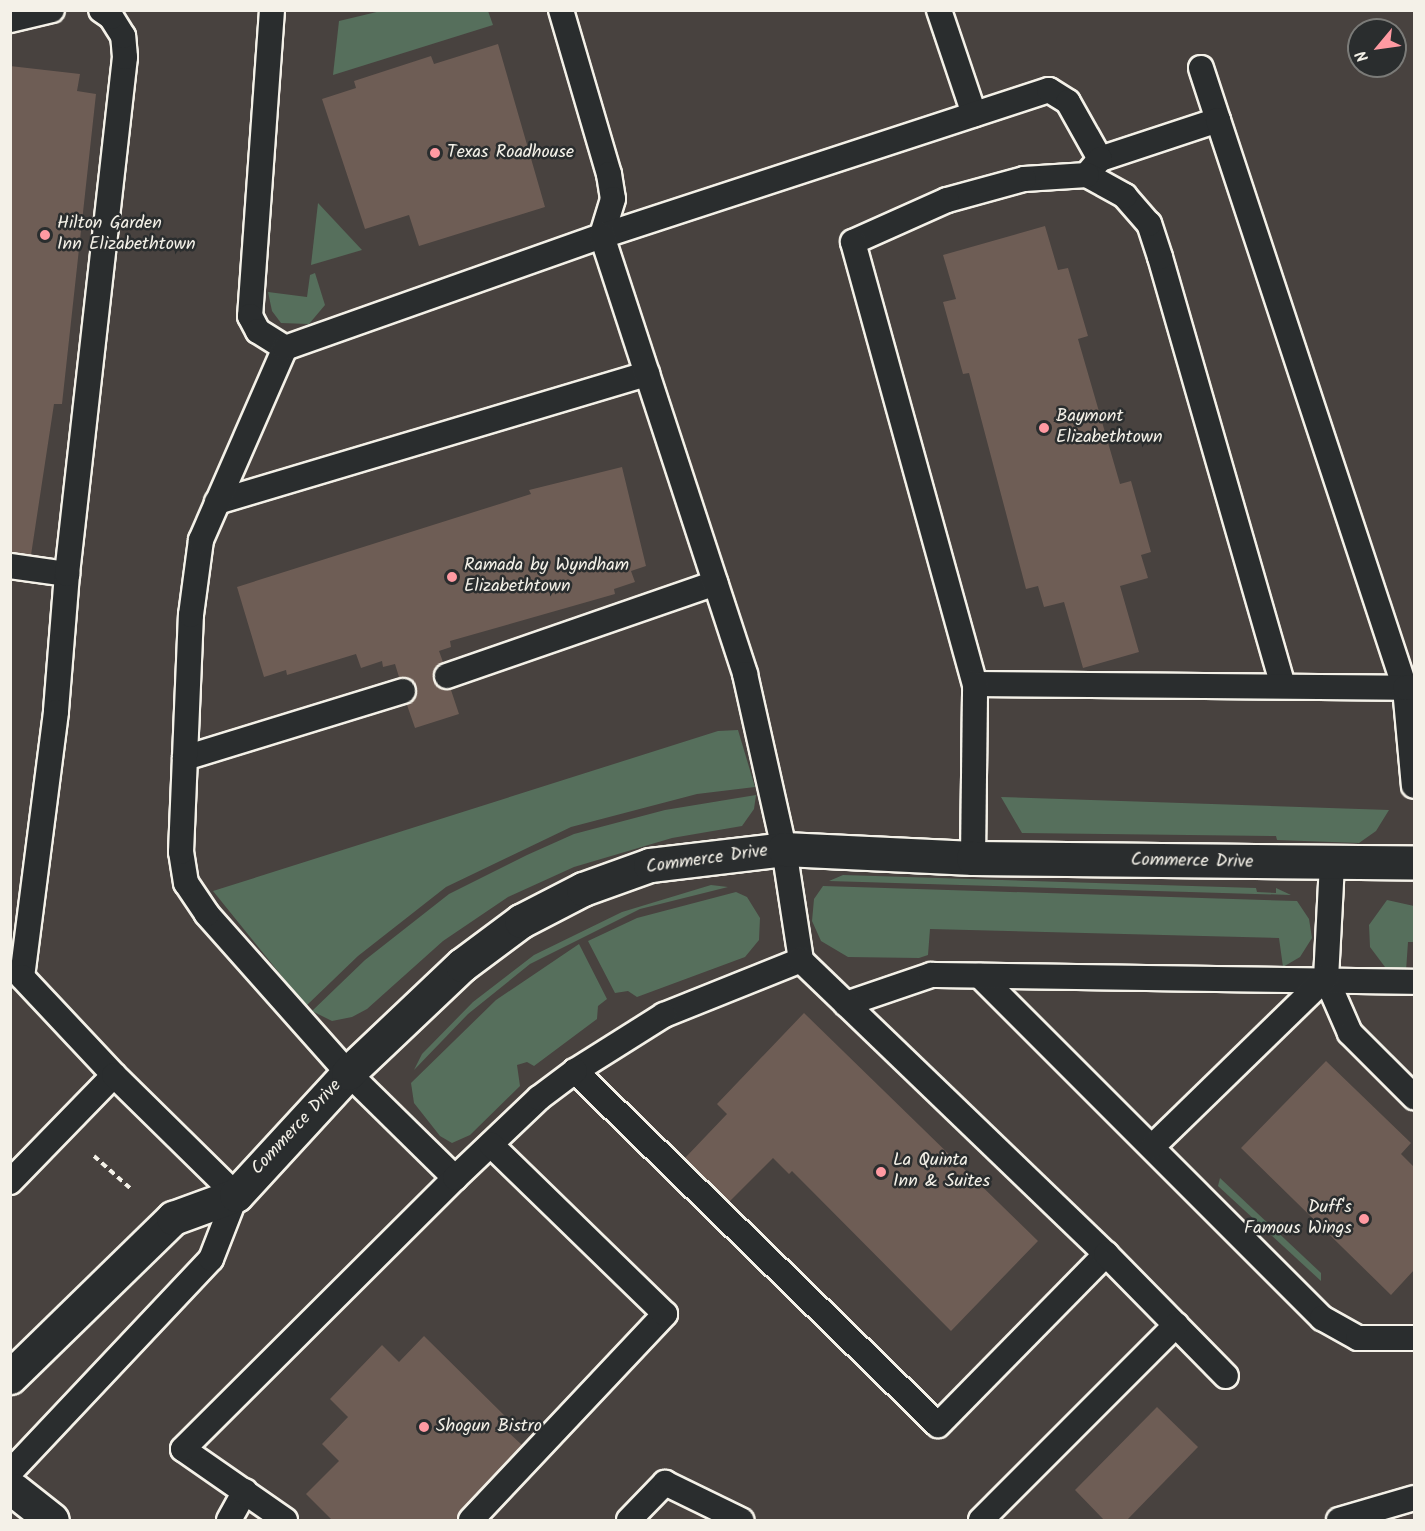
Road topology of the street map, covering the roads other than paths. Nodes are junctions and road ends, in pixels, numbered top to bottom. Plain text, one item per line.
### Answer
1 (52, 10) edge
2 (100, 10) edge
3 (272, 10) edge
4 (561, 10) edge
5 (939, 10) edge
6 (10, 20) edge
7 (1201, 68) dead end
8 (974, 114) junction
9 (1218, 120) junction
10 (1093, 167) junction
11 (602, 236) junction
12 (285, 348) junction
13 (647, 374) junction
14 (218, 502) junction
15 (10, 567) edge
16 (67, 574) junction
17 (715, 583) junction
18 (447, 676) dead end
19 (975, 684) junction
20 (1283, 686) junction
21 (1410, 687) edge
22 (403, 691) dead end
23 (185, 758) junction
24 (1414, 786) edge
25 (784, 849) junction
26 (974, 858) junction
27 (1414, 863) edge
28 (1332, 864) junction
29 (18, 946) edge
30 (801, 960) junction
31 (980, 976) junction
32 (1326, 978) junction
33 (1414, 982) edge
34 (846, 1004) junction
35 (575, 1071) junction
36 (348, 1073) junction
37 (114, 1075) junction
38 (1414, 1097) edge
39 (491, 1145) junction
40 (1152, 1147) junction
41 (455, 1178) junction
42 (10, 1182) edge
43 (236, 1195) junction
44 (1106, 1254) junction
45 (1176, 1324) junction
46 (1414, 1338) edge
47 (1226, 1376) dead end
48 (10, 1377) edge
49 (12, 1480) edge
50 (245, 1491) junction
51 (1414, 1498) edge
52 (52, 1521) edge
53 (229, 1521) edge
54 (285, 1521) edge
55 (471, 1521) edge
56 (629, 1521) edge
57 (741, 1521) edge
58 (981, 1521) edge
59 (1338, 1521) edge

1 - 6 lane
2 - 16 lane
3 - 12 lane
4 - 11 lane
5 - 8 lane
7 - 9 lane
8 - 10 lane
8 - 11 lane
9 - 10 lane
9 - 21 lane
10 - 19 lane
10 - 20 lane
11 - 12 lane
11 - 13 lane
12 - 14 lane
13 - 14 lane
13 - 17 lane
14 - 23 lane
15 - 16 lane
16 - 29 lane
17 - 18 lane
17 - 25 lane
19 - 20 lane
19 - 26 lane
20 - 21 lane
21 - 24 lane
22 - 23 lane
23 - 36 lane
25 - 26 street, Commerce Drive
25 - 30 lane
25 - 36 street, Commerce Drive
26 - 28 street, Commerce Drive
27 - 28 street, Commerce Drive
28 - 32 lane
29 - 37 lane
30 - 34 lane
30 - 35 lane
31 - 32 lane
31 - 34 lane
31 - 40 lane
32 - 33 lane
32 - 38 lane
32 - 40 lane
34 - 44 lane
35 - 39 lane
35 - 44 lane
36 - 41 lane
36 - 43 street, Commerce Drive
37 - 42 lane
37 - 43 lane
39 - 41 lane
39 - 55 lane
40 - 46 lane
41 - 50 lane
43 - 48 street, Commerce Drive
43 - 49 lane
44 - 45 lane
45 - 47 lane
45 - 58 lane
49 - 52 street
50 - 53 lane
50 - 54 lane
51 - 59 lane
56 - 57 lane

